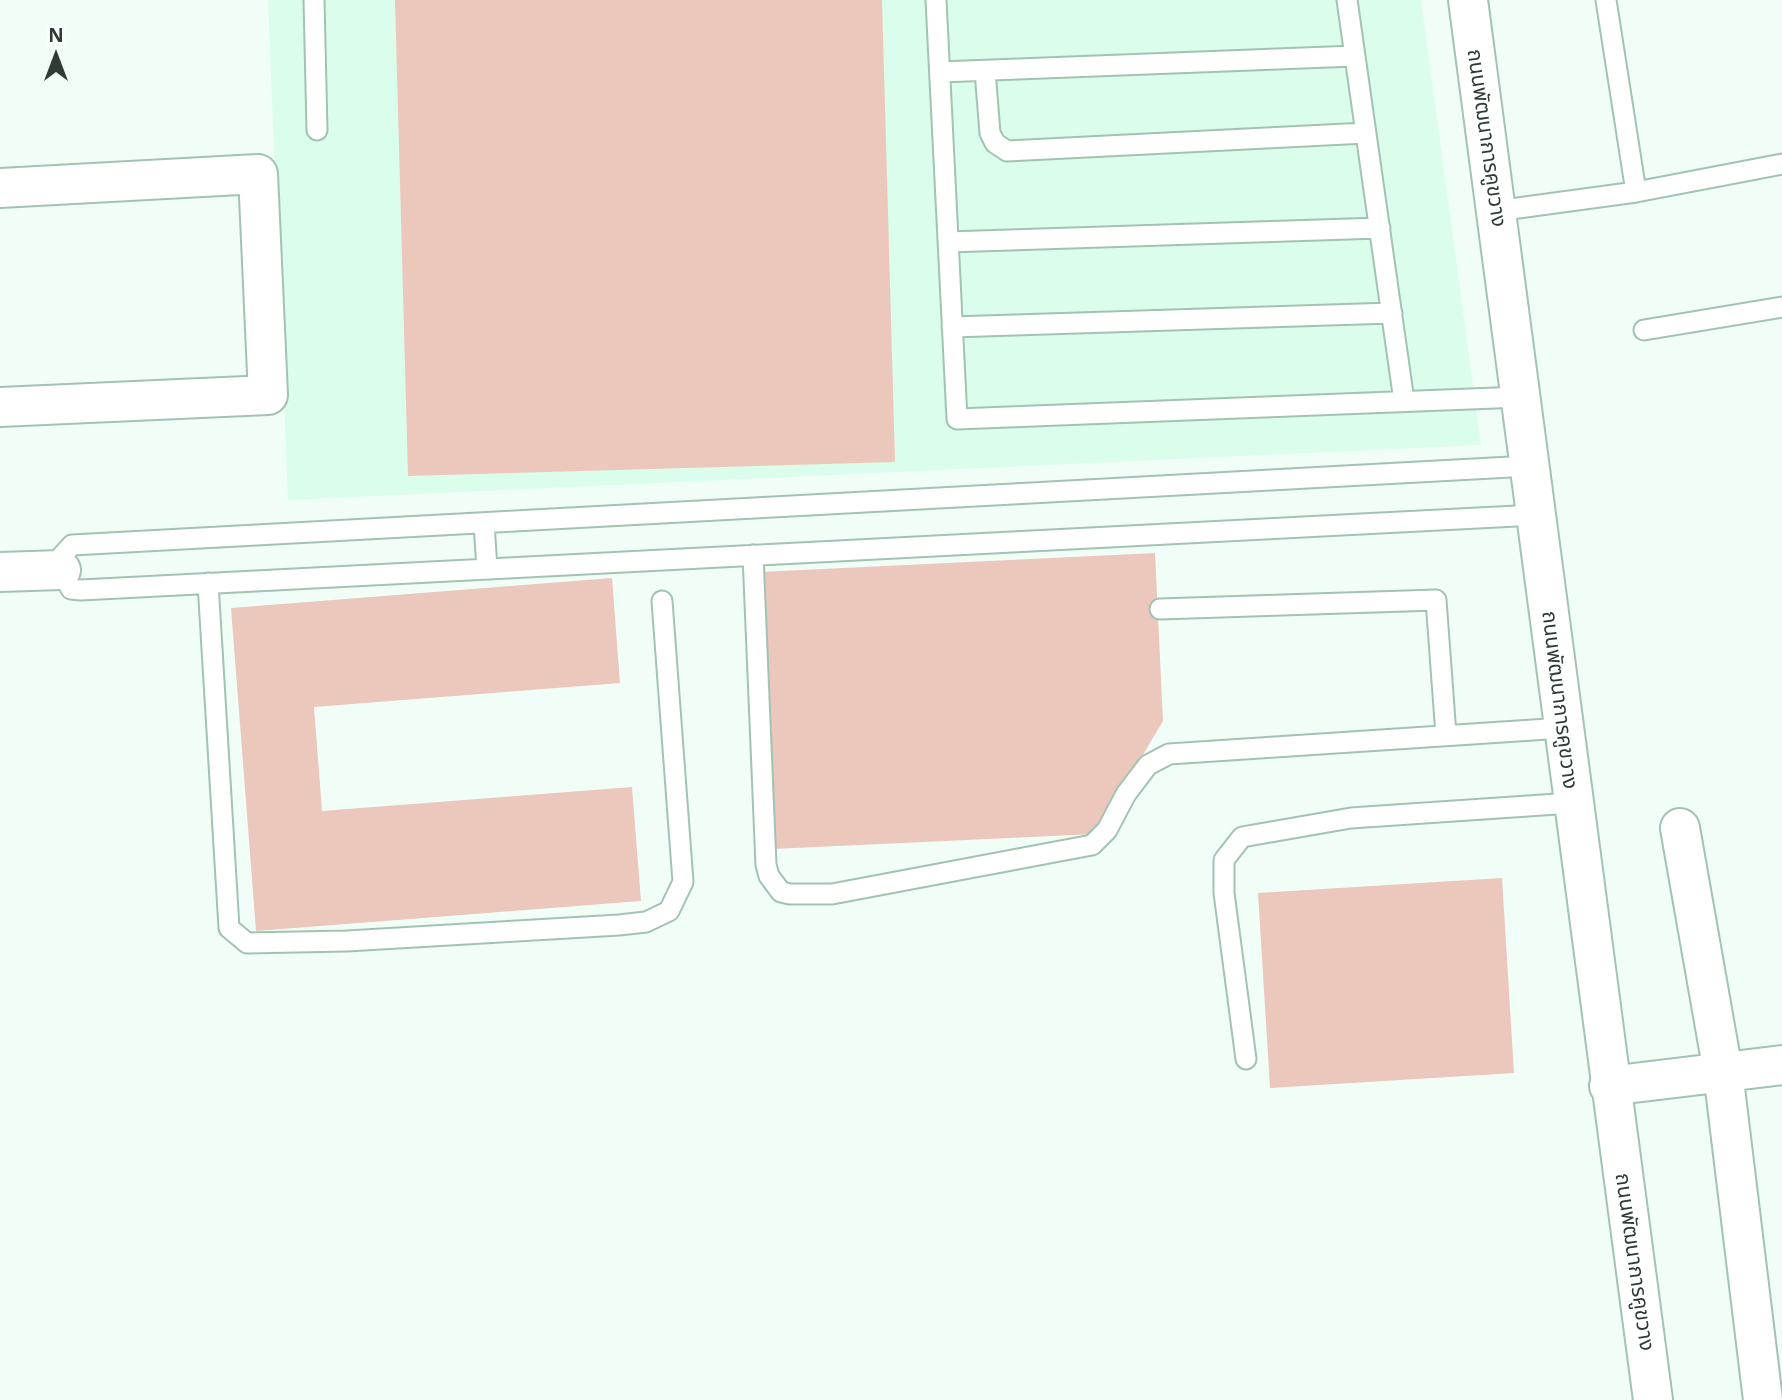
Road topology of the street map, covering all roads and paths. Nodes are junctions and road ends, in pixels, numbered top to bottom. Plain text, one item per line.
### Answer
1 (314, 0) edge
2 (936, 0) edge
3 (1347, 0) edge
4 (1468, 0) edge
5 (1606, 0) edge
6 (1354, 55) junction
7 (985, 71) junction
8 (940, 72) junction
9 (317, 131) dead end
10 (1366, 133) junction
11 (1782, 163) edge
12 (0, 188) edge
13 (1636, 192) junction
14 (1496, 211) junction
15 (1380, 228) junction
16 (948, 242) junction
17 (1782, 307) edge
18 (1392, 313) junction
19 (952, 327) junction
20 (1644, 330) dead end
21 (1521, 397) junction
22 (1404, 401) junction
23 (0, 407) edge
24 (1529, 466) junction
25 (1536, 516) junction
26 (484, 523) junction
27 (753, 555) junction
28 (487, 569) junction
29 (61, 570) junction
30 (0, 572) edge
31 (208, 583) junction
32 (662, 601) dead end
33 (1160, 609) dead end
34 (1563, 728) junction
35 (1446, 735) junction
36 (1572, 803) junction
37 (1680, 828) dead end
38 (1246, 1059) dead end
39 (1782, 1065) edge
40 (1723, 1072) junction
41 (1609, 1086) junction
42 (1653, 1400) edge
43 (1763, 1400) edge

1 - 9 lane
2 - 8 lane
3 - 6 lane
4 - 14 street, ถนนพัฒนาการคูขวาง
5 - 13 lane
6 - 7 lane
6 - 10 lane
7 - 8 lane
7 - 10 lane
8 - 16 lane
10 - 15 lane
11 - 13 lane
12 - 23 street
13 - 14 lane
14 - 21 street, ถนนพัฒนาการคูขวาง
15 - 16 lane
15 - 18 lane
16 - 19 lane
17 - 20 lane
18 - 19 lane
18 - 22 lane
19 - 22 lane
21 - 22 lane
21 - 24 street, ถนนพัฒนาการคูขวาง
24 - 25 street, ถนนพัฒนาการคูขวาง
24 - 26 lane
25 - 27 lane
25 - 34 street, ถนนพัฒนาการคูขวาง
26 - 28 lane
26 - 29 lane
27 - 28 lane
27 - 35 lane
28 - 31 lane
29 - 30 street
29 - 31 lane
31 - 32 lane
33 - 35 lane
34 - 35 lane
34 - 36 street, ถนนพัฒนาการคูขวาง
36 - 38 lane
36 - 41 street, ถนนพัฒนาการคูขวาง
37 - 40 street
39 - 40 street
40 - 41 street
40 - 43 street
41 - 42 street, ถนนพัฒนาการคูขวาง

